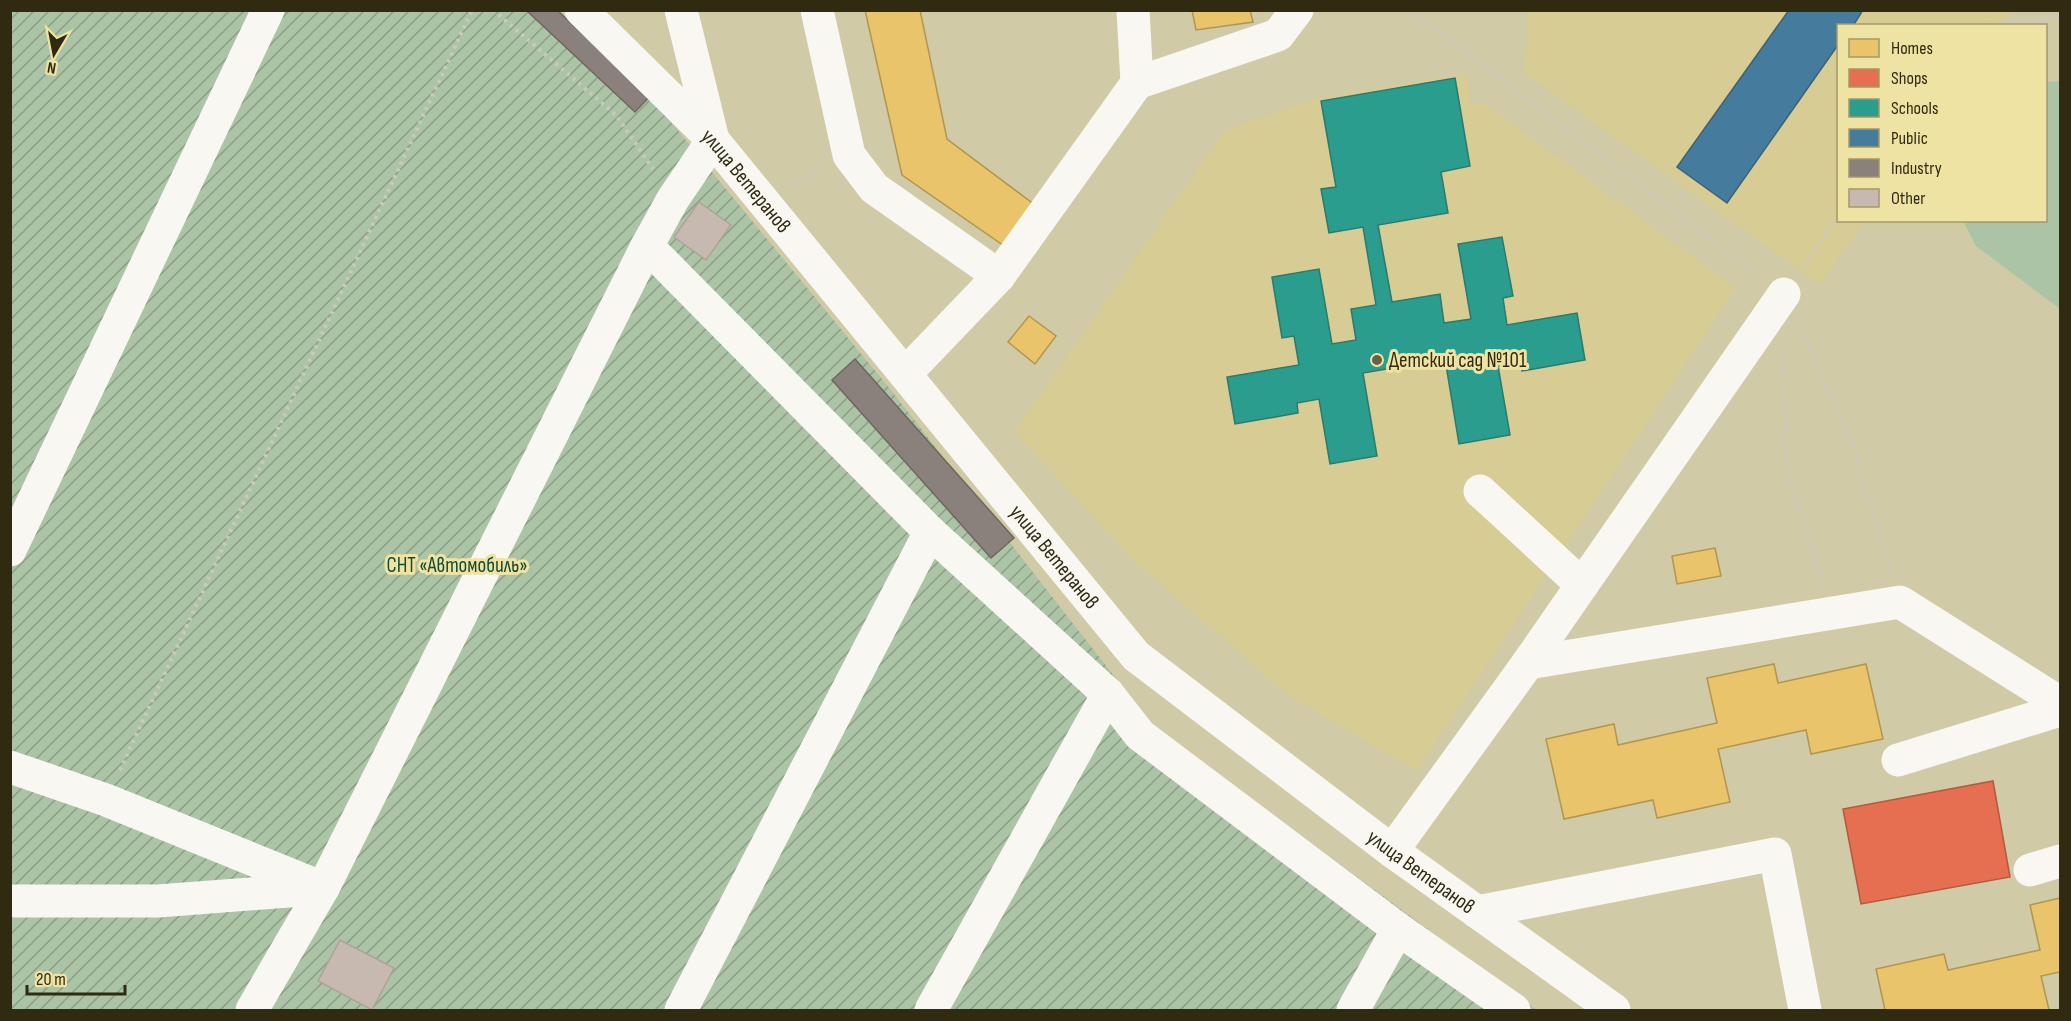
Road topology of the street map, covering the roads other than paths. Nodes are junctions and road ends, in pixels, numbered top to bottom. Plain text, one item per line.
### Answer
1 (267, 10) edge
2 (581, 10) edge
3 (681, 10) edge
4 (817, 10) edge
5 (1133, 10) edge
6 (1297, 10) edge
7 (1137, 83) junction
8 (713, 140) junction
9 (647, 246) junction
10 (999, 276) junction
11 (1784, 294) road end
12 (906, 373) junction
13 (1480, 491) dead end
14 (930, 532) junction
15 (10, 550) edge
16 (1582, 585) junction
17 (1528, 663) junction
18 (1108, 694) junction
19 (2061, 703) edge
20 (2061, 710) edge
21 (1898, 760) dead end
22 (10, 768) edge
23 (1392, 851) junction
24 (2061, 861) edge
25 (2030, 870) dead end
26 (323, 888) junction
27 (10, 901) edge
28 (1477, 912) junction
29 (1398, 929) junction
30 (252, 1011) edge
31 (681, 1011) edge
32 (930, 1011) edge
33 (1353, 1011) edge
34 (1514, 1011) edge
35 (1614, 1011) edge
36 (1805, 1011) edge

1 - 15 street
2 - 8 street, улица Ветеранов
3 - 8 street
4 - 10 street
5 - 7 street
6 - 7 street
7 - 10 street
8 - 9 street
8 - 12 street, улица Ветеранов
9 - 14 street
9 - 26 street
10 - 12 street
11 - 16 street
12 - 23 street, улица Ветеранов
13 - 16 street
14 - 18 street
14 - 31 street
16 - 17 street
17 - 19 street
17 - 23 street
18 - 29 street
18 - 32 street
20 - 21 street
22 - 26 street
23 - 28 street, улица Ветеранов
24 - 25 street
26 - 27 street
26 - 30 street
28 - 35 street, улица Ветеранов
28 - 36 street
29 - 33 street
29 - 34 street

